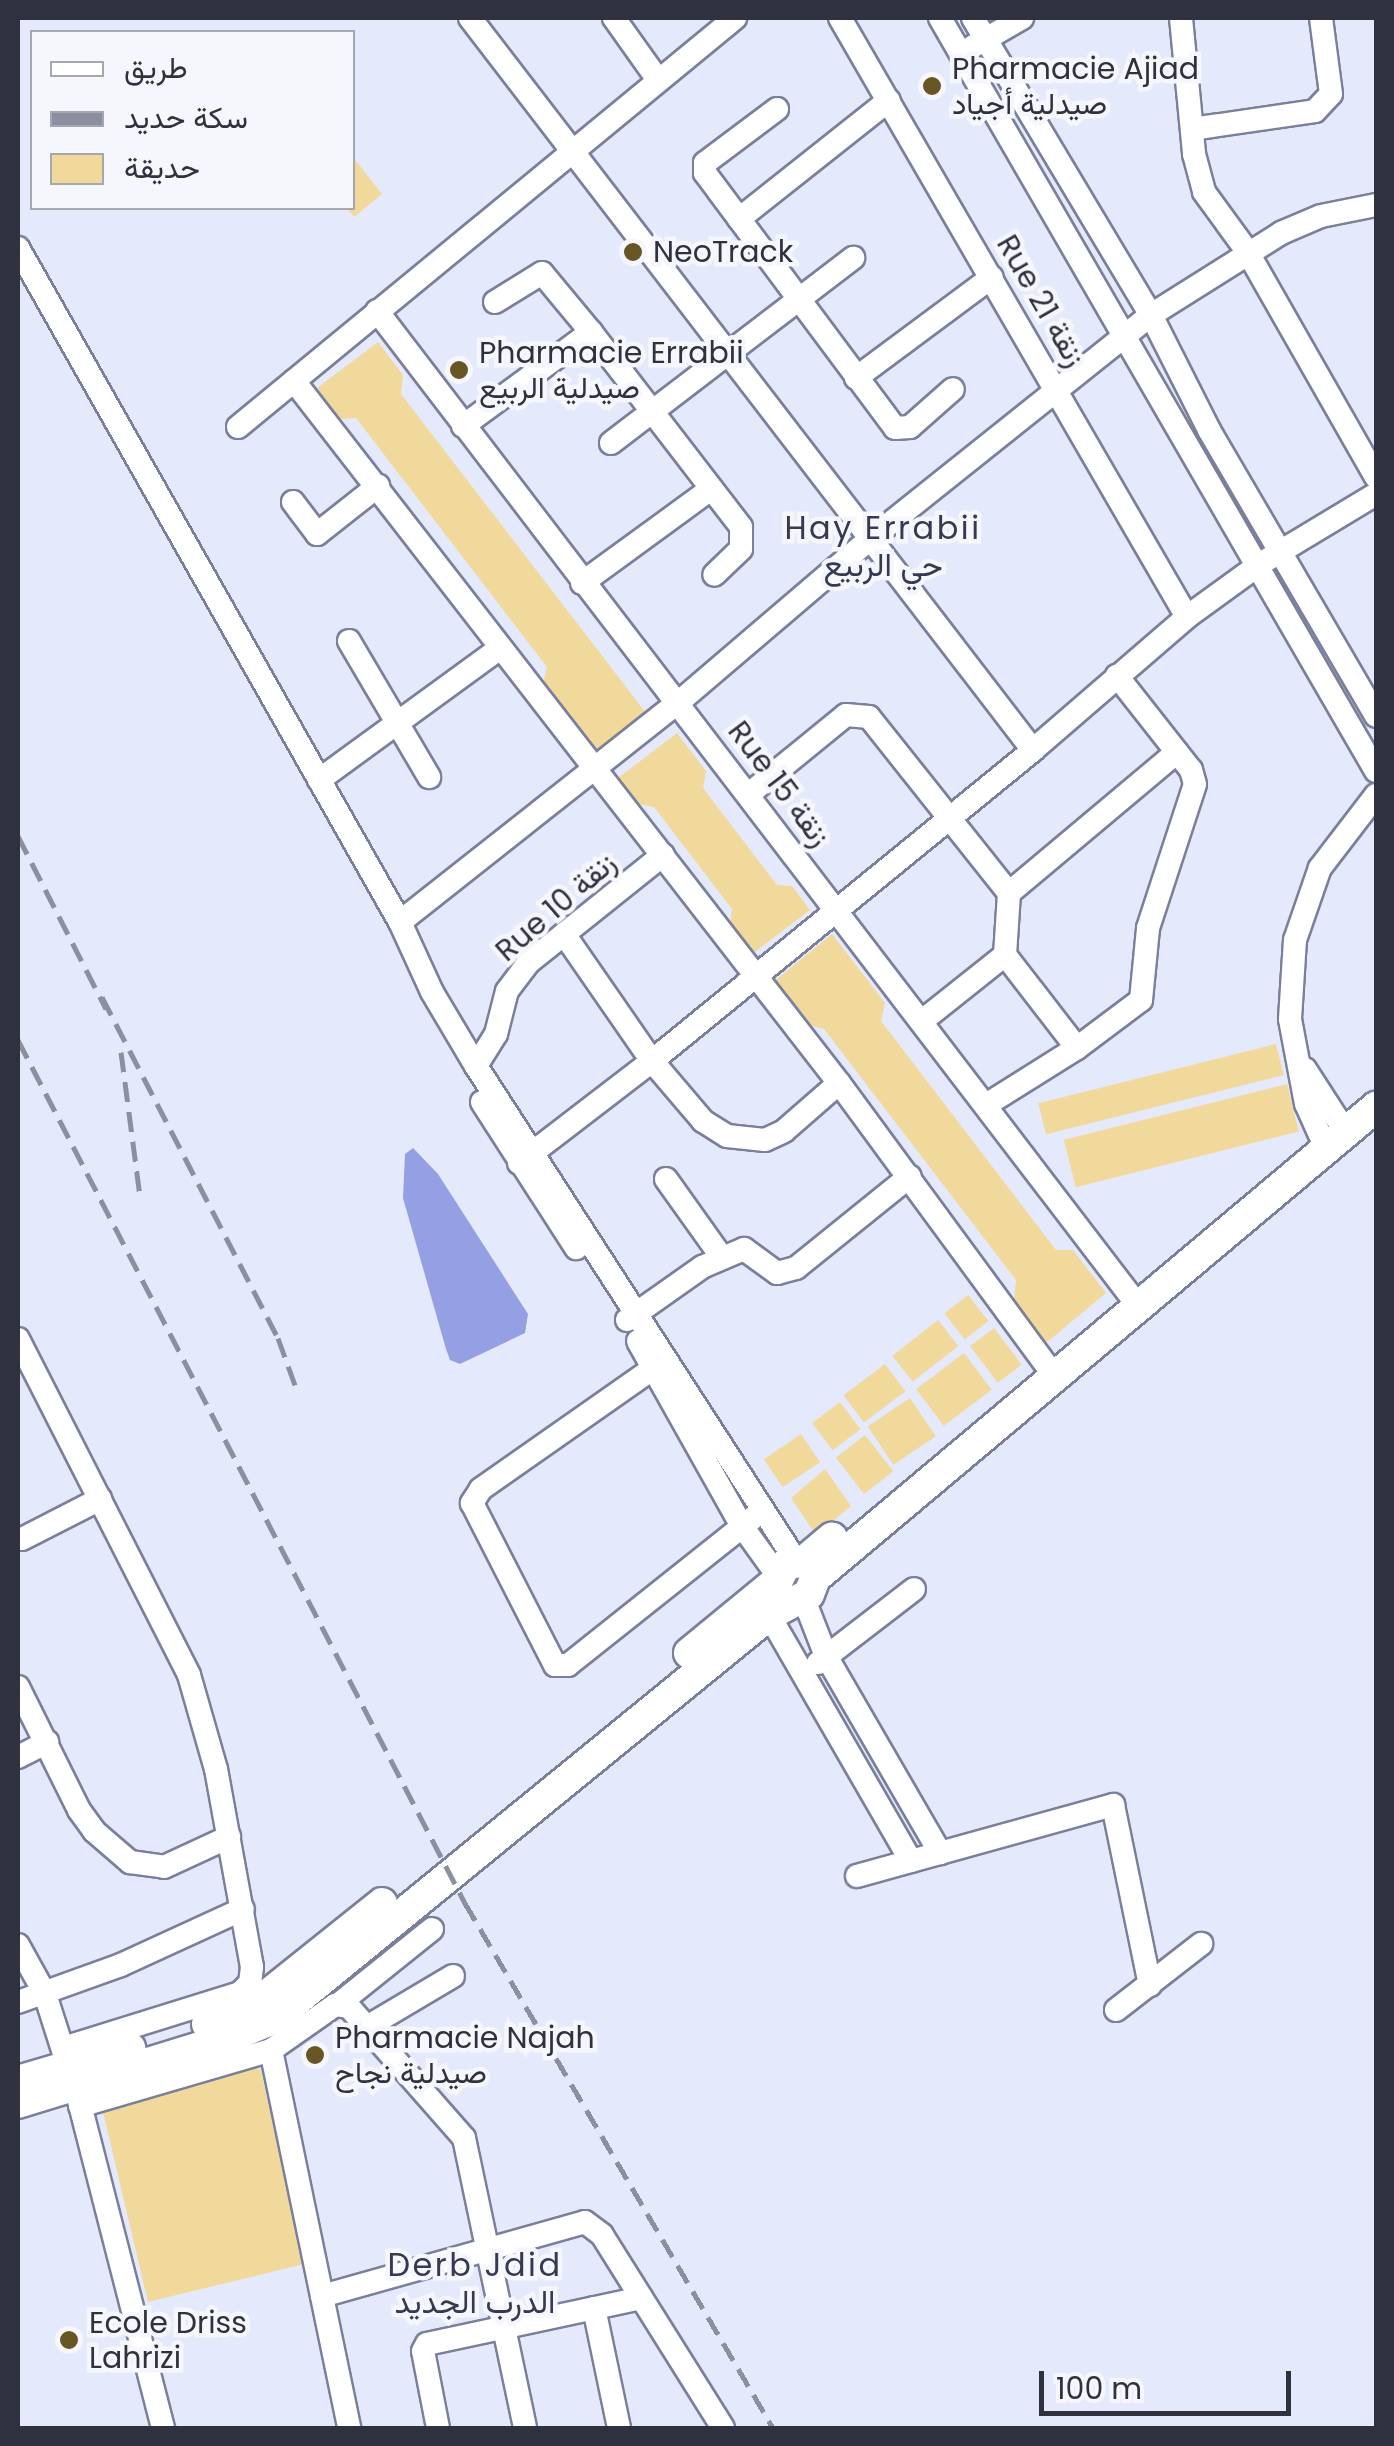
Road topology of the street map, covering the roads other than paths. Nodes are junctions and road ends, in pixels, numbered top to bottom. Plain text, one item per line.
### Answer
1 (470, 18) edge
2 (614, 18) edge
3 (735, 18) edge
4 (840, 18) edge
5 (940, 18) edge
6 (973, 18) edge
7 (1022, 18) edge
8 (1181, 18) edge
9 (1321, 18) edge
10 (986, 39) junction
11 (960, 54) junction
12 (658, 80) junction
13 (889, 100) junction
14 (778, 109) dead end
15 (1192, 129) junction
16 (570, 150) junction
17 (1376, 205) edge
18 (739, 219) junction
19 (18, 248) edge
20 (1247, 251) junction
21 (852, 258) dead end
22 (992, 277) junction
23 (798, 301) junction
24 (495, 302) dead end
25 (378, 311) junction
26 (1152, 315) junction
27 (1125, 336) junction
28 (597, 338) junction
29 (726, 356) junction
30 (856, 378) junction
31 (294, 381) junction
32 (1056, 387) junction
33 (953, 389) dead end
34 (652, 410) junction
35 (463, 426) junction
36 (238, 427) dead end
37 (611, 443) dead end
38 (1376, 477) edge
39 (378, 486) junction
40 (711, 489) junction
41 (1376, 494) edge
42 (293, 502) dead end
43 (869, 540) junction
44 (1281, 551) junction
45 (1260, 564) junction
46 (714, 575) dead end
47 (582, 583) junction
48 (1186, 617) junction
49 (349, 641) dead end
50 (500, 648) junction
51 (1117, 676) junction
52 (679, 702) junction
53 (1376, 716) edge
54 (398, 722) junction
55 (1033, 750) junction
56 (1178, 752) junction
57 (594, 769) junction
58 (1376, 771) edge
59 (429, 777) dead end
60 (319, 780) junction
61 (748, 794) junction
62 (1376, 795) edge
63 (948, 818) junction
64 (663, 855) junction
65 (1009, 893) junction
66 (835, 908) junction
67 (400, 922) junction
68 (564, 934) junction
69 (1005, 955) junction
70 (754, 975) junction
71 (432, 992) junction
72 (922, 1022) junction
73 (1078, 1048) junction
74 (652, 1061) junction
75 (476, 1066) junction
76 (839, 1083) junction
77 (1376, 1088) edge
78 (986, 1105) junction
79 (1376, 1107) edge
80 (1329, 1127) junction
81 (527, 1158) junction
82 (910, 1176) junction
83 (666, 1179) dead end
84 (721, 1256) junction
85 (1130, 1295) junction
86 (632, 1317) junction
87 (18, 1339) edge
88 (1046, 1365) junction
89 (655, 1367) junction
90 (100, 1498) junction
91 (766, 1509) junction
92 (742, 1526) junction
93 (22, 1540) dead end
94 (792, 1584) junction
95 (914, 1589) dead end
96 (826, 1656) junction
97 (803, 1674) junction
98 (18, 1687) edge
99 (47, 1742) junction
100 (18, 1757) edge
101 (229, 1837) junction
102 (940, 1853) junction
103 (911, 1861) junction
104 (856, 1876) dead end
105 (243, 1909) junction
106 (432, 1929) dead end
107 (1200, 1944) dead end
108 (18, 1945) edge
109 (453, 1976) dead end
110 (1150, 1985) junction
111 (45, 1994) junction
112 (18, 2002) edge
113 (340, 2003) junction
114 (1116, 2010) dead end
115 (367, 2027) junction
116 (272, 2050) junction
117 (72, 2076) junction
118 (18, 2081) edge
119 (18, 2103) edge
120 (490, 2250) junction
121 (322, 2296) junction
122 (641, 2298) junction
123 (594, 2308) junction
124 (505, 2328) junction
125 (163, 2428) edge
126 (349, 2428) edge
127 (438, 2428) edge
128 (526, 2428) edge
129 (620, 2428) edge
130 (723, 2428) edge

1 - 16 street
2 - 12 street
3 - 12 street
4 - 13 street, Rue 21 زنقة
5 - 11 street
6 - 10 street
7 - 10 street
8 - 15 street
9 - 15 street
10 - 11 street
10 - 26 street
11 - 27 street
12 - 16 street
13 - 18 street
13 - 22 street, Rue 21 زنقة
14 - 18 street
15 - 20 street
16 - 25 street
16 - 29 street
17 - 20 street
18 - 23 street
19 - 60 street
20 - 26 street
20 - 38 street
21 - 23 street
22 - 30 street
22 - 32 street, Rue 21 زنقة
23 - 29 street
23 - 30 street
24 - 28 street
25 - 31 street
25 - 35 street, Rue 15 زنقة
26 - 27 street
26 - 44 street
27 - 32 street
27 - 45 street
28 - 34 street
28 - 35 street
29 - 34 street
29 - 43 street
30 - 33 street
31 - 36 street
31 - 39 street
32 - 43 street
32 - 48 street, Rue 21 زنقة
34 - 37 street
34 - 40 street
35 - 47 street, Rue 15 زنقة
39 - 42 street
39 - 50 street
40 - 46 street
40 - 47 street
41 - 44 street
43 - 52 street
43 - 55 street
44 - 45 street
44 - 53 street
45 - 48 street
45 - 58 street
47 - 52 street, Rue 15 زنقة
48 - 51 street
49 - 54 street
50 - 54 street
50 - 57 street
51 - 55 street
51 - 56 street
52 - 57 street
52 - 61 street, Rue 15 زنقة
54 - 59 street
54 - 60 street
55 - 63 street
56 - 65 street
56 - 73 street
57 - 64 street
57 - 67 street
60 - 67 street
61 - 63 street
61 - 66 street, Rue 15 زنقة
62 - 80 street
63 - 65 street
63 - 66 street
64 - 68 street, Rue 10 زنقة
64 - 70 street
65 - 69 street
66 - 70 street
66 - 72 street, Rue 15 زنقة
67 - 71 street
68 - 74 street
68 - 75 street, Rue 10 زنقة
69 - 72 street
69 - 73 street
70 - 74 street
70 - 76 street
71 - 75 street
71 - 81 street
72 - 78 street, Rue 15 زنقة
73 - 78 street
74 - 76 street
74 - 81 street
75 - 81 street
76 - 82 street
77 - 80 main road
78 - 85 street, Rue 15 زنقة
79 - 94 main road
80 - 85 main road
81 - 86 street
82 - 84 street
82 - 88 street
83 - 84 street
84 - 86 street
85 - 88 main road
86 - 89 street
86 - 91 street
87 - 90 street
88 - 94 main road
89 - 92 street
89 - 92 street
90 - 93 street
90 - 101 street
91 - 92 street
91 - 94 street
92 - 94 street
94 - 96 street
94 - 97 street
94 - 117 main road
95 - 96 street
96 - 97 street
96 - 102 street
97 - 103 street
98 - 99 street
99 - 100 street
99 - 101 street
101 - 105 street
102 - 103 street
102 - 110 street
103 - 104 street
105 - 111 street
105 - 117 street
106 - 113 street
107 - 110 street
108 - 111 street
109 - 115 street
110 - 114 street
111 - 112 street
111 - 117 street
113 - 115 street
113 - 116 street
115 - 120 street
116 - 117 street
116 - 121 street
117 - 118 main road
117 - 119 main road
117 - 125 street
120 - 121 street
120 - 122 street
120 - 124 street
121 - 126 street
122 - 123 street
122 - 130 street
123 - 124 street
123 - 129 street
124 - 127 street
124 - 128 street

